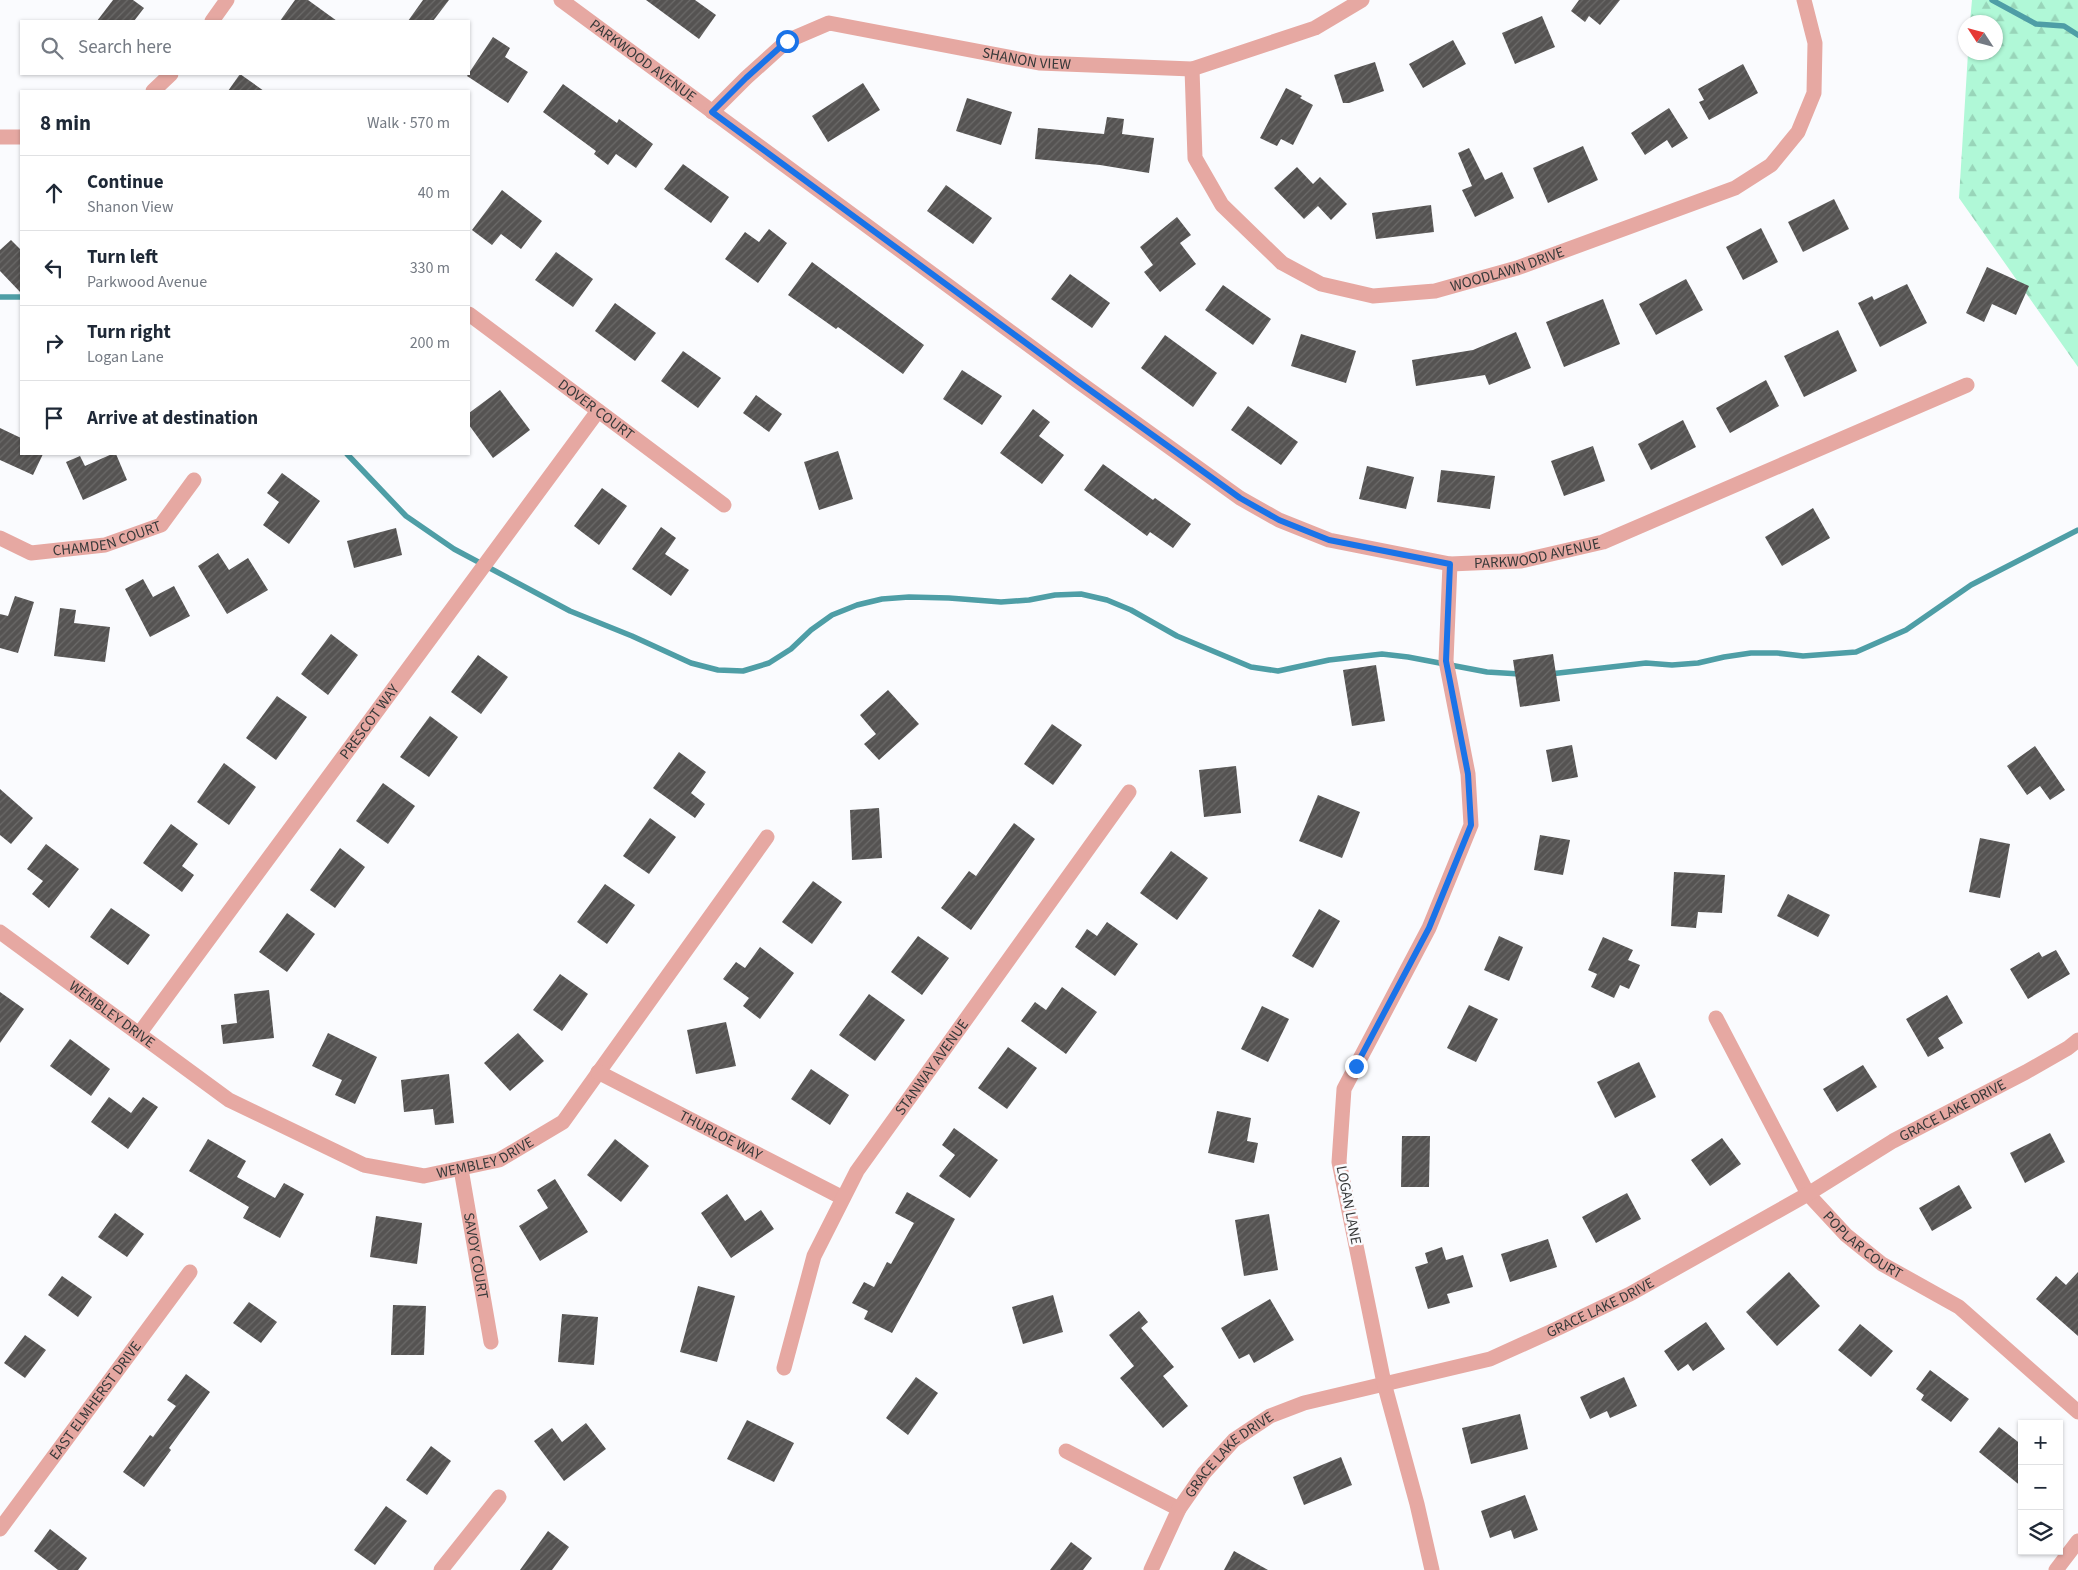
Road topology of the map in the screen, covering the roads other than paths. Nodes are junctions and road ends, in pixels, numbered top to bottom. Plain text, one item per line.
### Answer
1 (227, 0) edge
2 (561, 0) edge
3 (1362, 0) edge
4 (1804, 0) edge
5 (213, 20) edge
6 (1192, 69) junction
7 (170, 75) edge
8 (153, 90) edge
9 (712, 112) junction
10 (0, 137) edge
11 (20, 137) edge
12 (470, 315) edge
13 (1967, 385) dead end
14 (598, 411) junction
15 (194, 480) dead end
16 (724, 505) dead end
17 (0, 538) edge
18 (1450, 564) junction
19 (1129, 792) dead end
20 (767, 837) dead end
21 (0, 932) edge
22 (1716, 1018) dead end
23 (139, 1034) junction
24 (2078, 1040) edge
25 (598, 1072) junction
26 (461, 1168) junction
27 (1808, 1194) junction
28 (843, 1198) junction
29 (190, 1272) dead end
30 (491, 1342) dead end
31 (784, 1368) dead end
32 (1384, 1383) junction
33 (2078, 1412) edge
34 (1066, 1451) dead end
35 (499, 1496) dead end
36 (1179, 1509) junction
37 (0, 1529) edge
38 (2078, 1542) edge
39 (441, 1570) edge
40 (1151, 1570) edge
41 (1432, 1570) edge
42 (2056, 1570) edge

1 - 5 street
2 - 9 street, PARKWOOD AVENUE
3 - 6 street, SHANON VIEW
4 - 6 street, WOODLAWN DRIVE
6 - 9 street, SHANON VIEW
7 - 8 street
9 - 18 street, PARKWOOD AVENUE
10 - 11 street
12 - 14 street, DOVER COURT
13 - 18 street, PARKWOOD AVENUE
14 - 16 street, DOVER COURT
14 - 23 street, PRESCOT WAY
15 - 17 street, CHAMDEN COURT
18 - 32 street, LOGAN LANE
19 - 28 street, STANWAY AVENUE
20 - 25 street, WEMBLEY DRIVE
21 - 23 street, WEMBLEY DRIVE
22 - 27 street, POPLAR COURT
23 - 26 street, WEMBLEY DRIVE
24 - 27 street, GRACE LAKE DRIVE
25 - 26 street, WEMBLEY DRIVE
25 - 28 street, THURLOE WAY
26 - 30 street, SAVOY COURT
27 - 32 street, GRACE LAKE DRIVE
27 - 33 street, POPLAR COURT
28 - 31 street, STANWAY AVENUE
29 - 37 street, EAST ELMHERST DRIVE
32 - 36 street, GRACE LAKE DRIVE
32 - 41 street, LOGAN LANE
34 - 36 street
35 - 39 street
36 - 40 street, GRACE LAKE DRIVE
38 - 42 street

